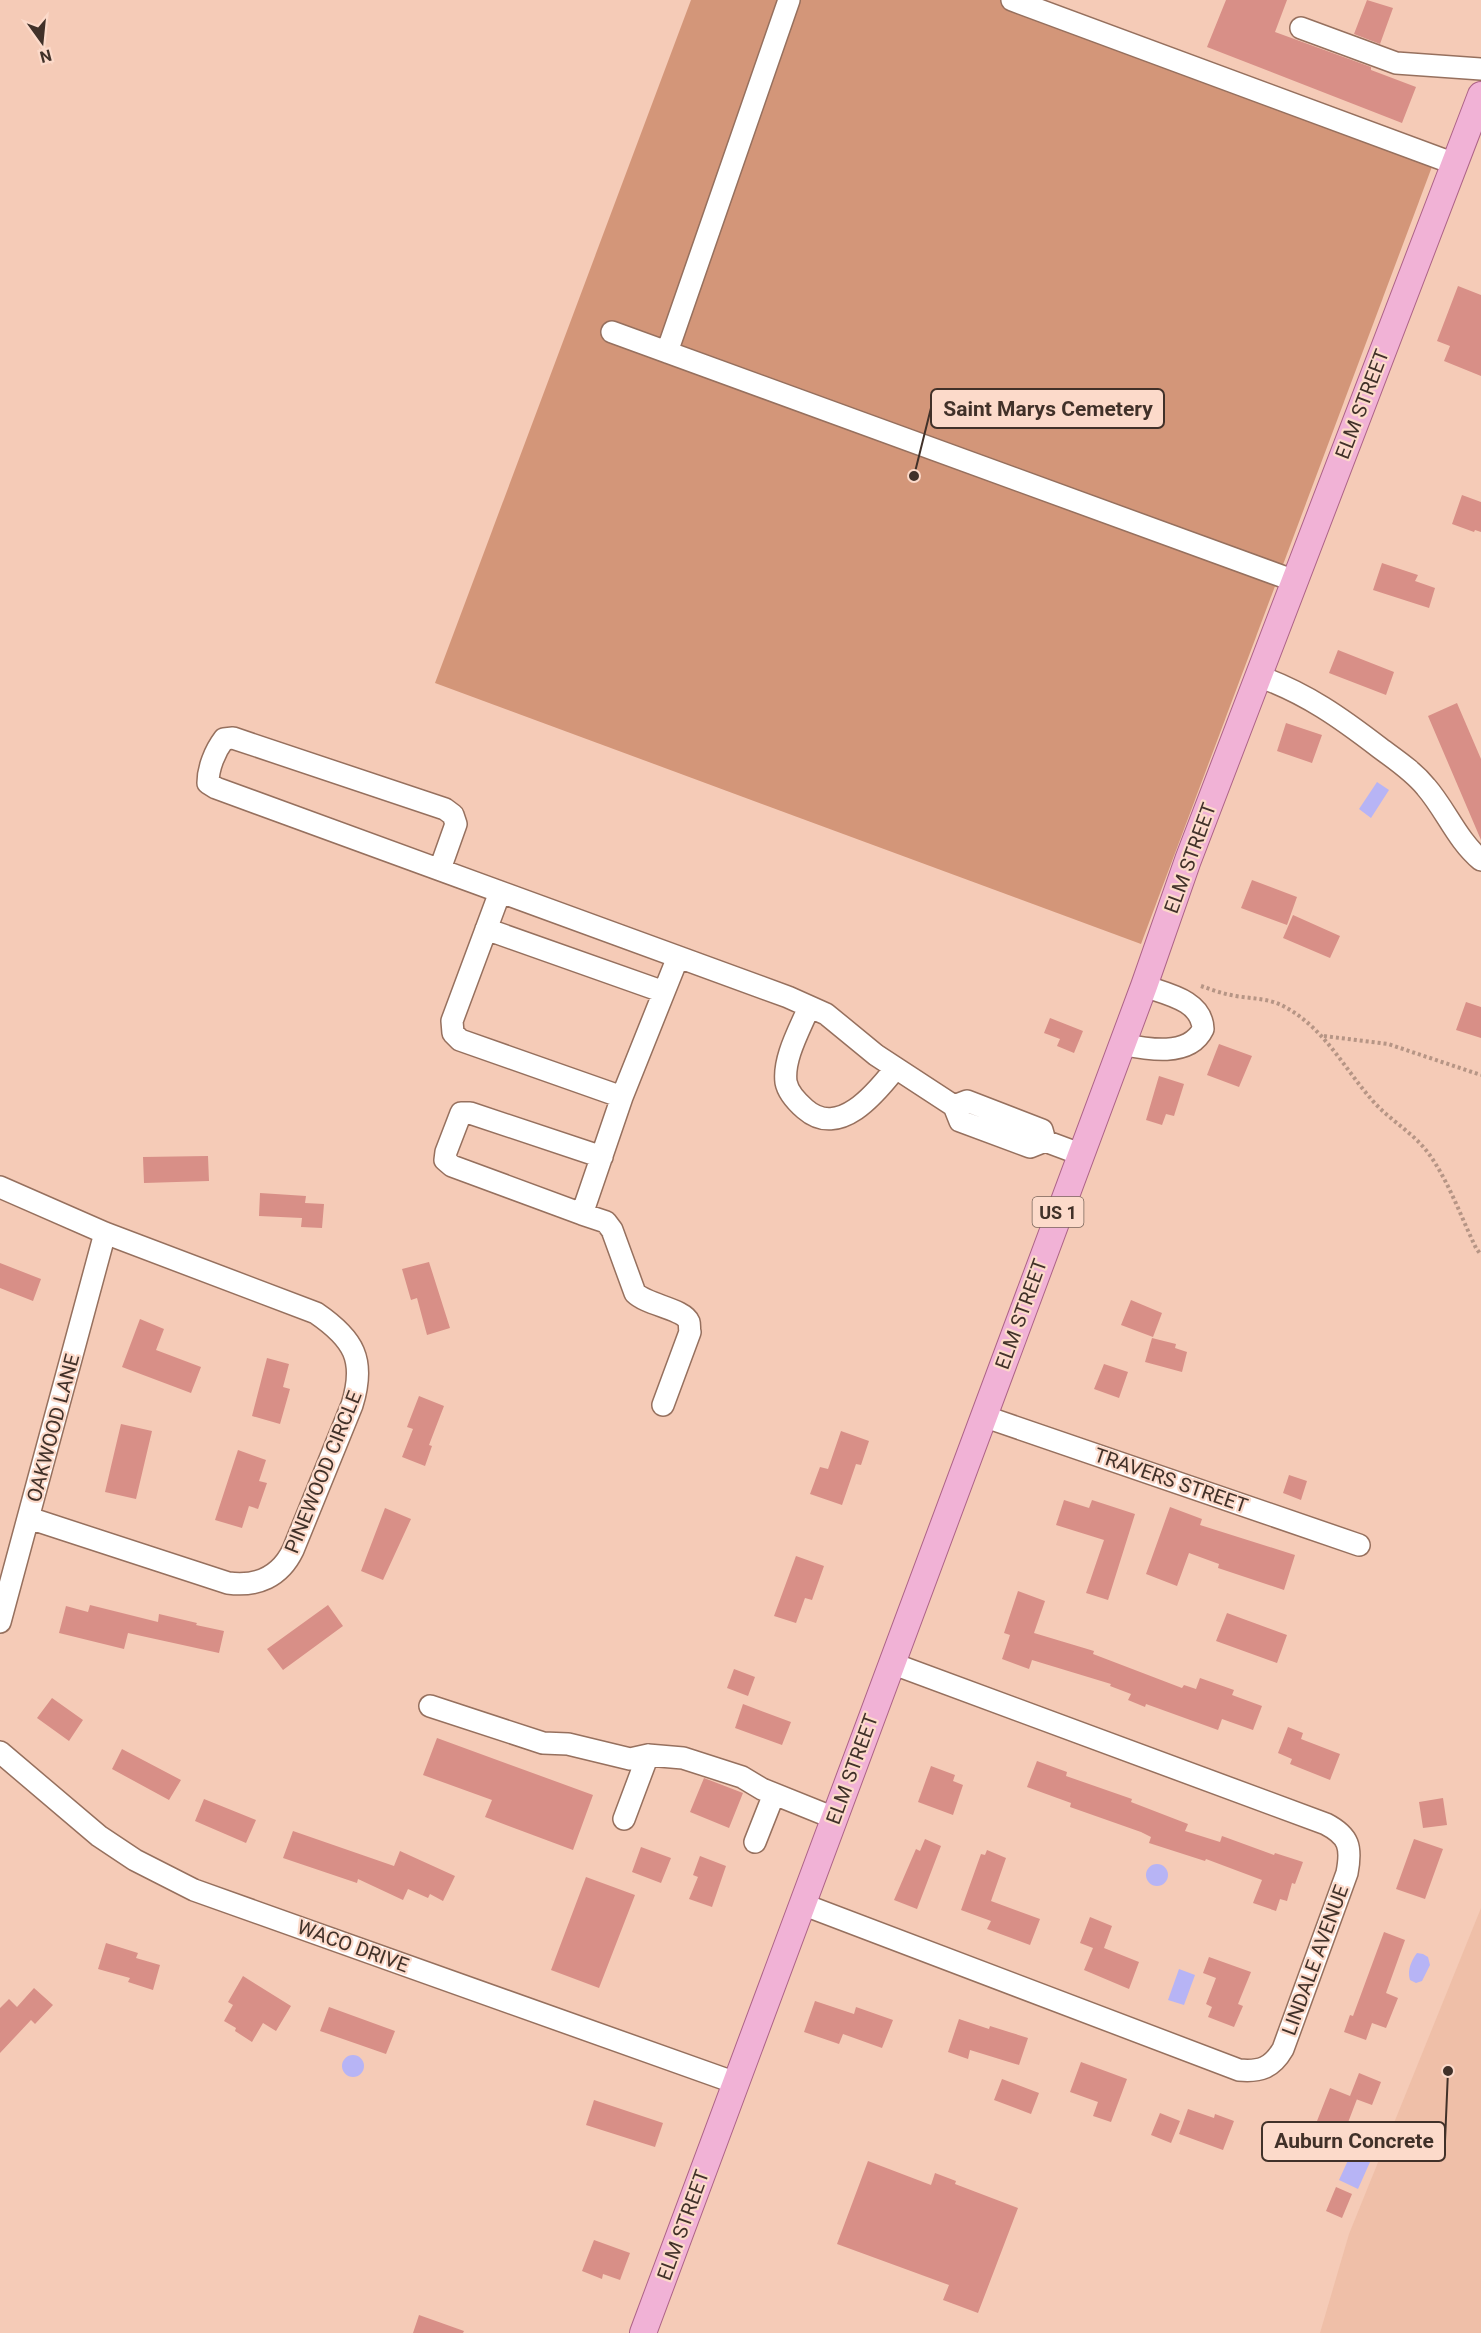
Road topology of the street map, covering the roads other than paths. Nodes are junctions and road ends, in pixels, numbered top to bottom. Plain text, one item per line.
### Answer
1 (789, 0) edge
2 (1012, 0) edge
3 (1301, 28) dead end
4 (1481, 69) edge
5 (1481, 95) edge
6 (1455, 164) junction
7 (612, 332) dead end
8 (667, 352) junction
9 (1294, 581) junction
10 (1258, 676) junction
11 (1481, 860) edge
12 (440, 869) junction
13 (500, 892) junction
14 (486, 929) junction
15 (678, 957) junction
16 (1144, 986) junction
17 (664, 993) junction
18 (808, 1007) junction
19 (1121, 1044) junction
20 (895, 1069) junction
21 (622, 1098) junction
22 (1080, 1154) junction
23 (602, 1157) junction
24 (0, 1187) edge
25 (582, 1214) junction
26 (105, 1233) junction
27 (663, 1406) dead end
28 (983, 1416) junction
29 (29, 1518) junction
30 (1359, 1545) dead end
31 (0, 1622) edge
32 (891, 1663) junction
33 (430, 1706) dead end
34 (0, 1752) edge
35 (648, 1755) junction
36 (774, 1794) junction
37 (834, 1818) junction
38 (624, 1820) dead end
39 (756, 1842) dead end
40 (802, 1904) junction
41 (736, 2083) junction
42 (643, 2333) edge

1 - 8 street
2 - 6 street
3 - 4 street
5 - 6 main road, ELM STREET / US 1
6 - 9 main road, ELM STREET / US 1
7 - 8 street
8 - 9 street
9 - 10 main road, ELM STREET / US 1
10 - 11 street
10 - 16 main road, ELM STREET / US 1
12 - 12 street
12 - 13 street
13 - 14 street
13 - 15 street
14 - 17 street
14 - 21 street
15 - 17 street
15 - 18 street
16 - 19 main road, ELM STREET / US 1
16 - 19 street
17 - 21 street
18 - 20 street
18 - 20 street
19 - 22 main road, ELM STREET / US 1
20 - 22 street
21 - 23 street
22 - 28 main road, ELM STREET / US 1
23 - 25 street
23 - 25 street
24 - 26 street, PINEWOOD CIRCLE
25 - 27 street
26 - 29 street, OAKWOOD LANE
26 - 29 street, PINEWOOD CIRCLE
28 - 30 street, TRAVERS STREET
28 - 32 main road, ELM STREET / US 1
29 - 31 street, OAKWOOD LANE
32 - 37 main road, ELM STREET / US 1
32 - 40 street, LINDALE AVENUE
33 - 35 street
34 - 41 street, WACO DRIVE
35 - 36 street
35 - 38 street
36 - 37 street
36 - 39 street
37 - 40 main road, ELM STREET / US 1
40 - 41 main road, ELM STREET / US 1
41 - 42 main road, ELM STREET / US 1

